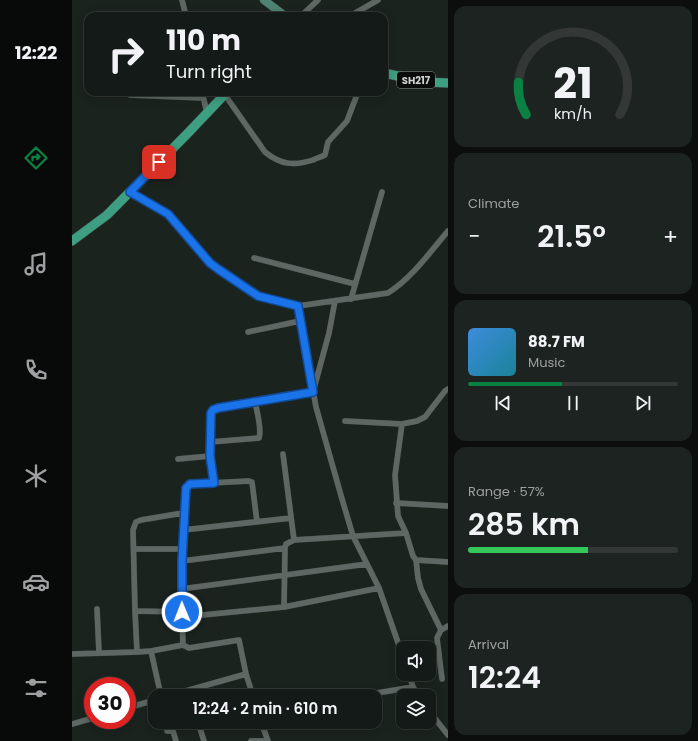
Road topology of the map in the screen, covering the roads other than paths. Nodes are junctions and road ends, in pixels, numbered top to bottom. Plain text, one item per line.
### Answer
1 (182, 0) edge
2 (264, 0) edge
3 (318, 0) edge
4 (378, 0) edge
5 (185, 12) edge
6 (280, 12) edge
7 (305, 12) edge
8 (357, 12) edge
9 (388, 74) edge
10 (448, 83) edge
11 (154, 96) edge
12 (223, 96) edge
13 (228, 96) edge
14 (356, 96) edge
15 (203, 98) joint
16 (207, 113) junction
17 (130, 192) junction
18 (382, 192) dead end
19 (448, 231) edge
20 (72, 241) edge
21 (254, 258) dead end
22 (355, 284) junction
23 (351, 299) junction
24 (335, 301) junction
25 (298, 306) junction
26 (300, 321) junction
27 (248, 332) dead end
28 (448, 389) edge
29 (313, 392) junction
30 (256, 402) junction
31 (345, 421) dead end
32 (402, 424) junction
33 (210, 442) junction
34 (283, 454) dead end
35 (210, 456) junction
36 (178, 459) dead end
37 (214, 483) junction
38 (396, 503) junction
39 (448, 506) edge
40 (184, 513) junction
41 (291, 518) junction
42 (257, 522) junction
43 (183, 530) junction
44 (406, 533) junction
45 (353, 536) junction
46 (294, 540) junction
47 (285, 548) junction
48 (134, 549) junction
49 (182, 549) junction
50 (416, 560) junction
51 (182, 561) junction
52 (448, 562) edge
53 (367, 564) junction
54 (284, 576) junction
55 (379, 588) junction
56 (182, 589) junction
57 (284, 606) junction
58 (97, 608) dead end
59 (134, 611) junction
60 (182, 615) junction
61 (448, 626) edge
62 (441, 630) junction
63 (397, 641) edge
64 (183, 646) junction
65 (151, 651) junction
66 (137, 652) junction
67 (99, 653) junction
68 (72, 654) edge
69 (246, 674) junction
70 (442, 679) dead end
71 (412, 681) edge
72 (414, 687) joint
73 (159, 689) edge
74 (193, 689) edge
75 (251, 689) edge
76 (382, 692) edge
77 (148, 702) edge
78 (136, 705) edge
79 (436, 720) edge
80 (84, 721) edge
81 (72, 724) edge
82 (168, 729) edge
83 (200, 729) edge
84 (263, 729) edge
85 (448, 735) edge
86 (176, 741) edge
87 (204, 741) edge
88 (251, 741) edge
89 (266, 741) edge

1 - 5 street
2 - 6 street
3 - 7 street
4 - 8 street
9 - 10 main road, SH217
11 - 15 street
12 - 16 main road
13 - 14 street
15 - 16 street
16 - 17 main road
17 - 20 main road
17 - 25 street
18 - 22 street
19 - 23 street
21 - 22 street
22 - 23 street
23 - 24 street
24 - 25 street
24 - 29 street
25 - 26 street
26 - 27 street
26 - 29 street
28 - 32 street
29 - 30 street
29 - 45 street
30 - 33 street
30 - 33 street
31 - 32 street
32 - 38 street
33 - 35 street
34 - 41 street
35 - 36 street
35 - 37 street
37 - 40 street
37 - 42 street
38 - 39 street
38 - 44 street
40 - 43 street
40 - 48 street
41 - 42 street
41 - 46 street
42 - 43 street
43 - 49 street
44 - 45 street
44 - 50 street
45 - 46 street
45 - 53 street
46 - 47 street
47 - 51 street
47 - 54 street
48 - 49 street
48 - 59 street
49 - 51 street
50 - 52 street
50 - 62 street
51 - 56 street
53 - 54 street
53 - 55 street
54 - 56 street
54 - 57 street
55 - 57 street
55 - 63 street
56 - 60 street
57 - 60 street
58 - 67 street
59 - 60 street
59 - 66 street
60 - 64 street
61 - 62 street
62 - 70 street
64 - 65 street
64 - 69 street
65 - 66 street
65 - 73 street
66 - 67 street
67 - 68 street
69 - 74 street
69 - 75 street
71 - 72 street
72 - 76 street
77 - 78 street
79 - 85 street
80 - 81 street
82 - 86 street
83 - 87 street
84 - 89 street
88 - 89 street

